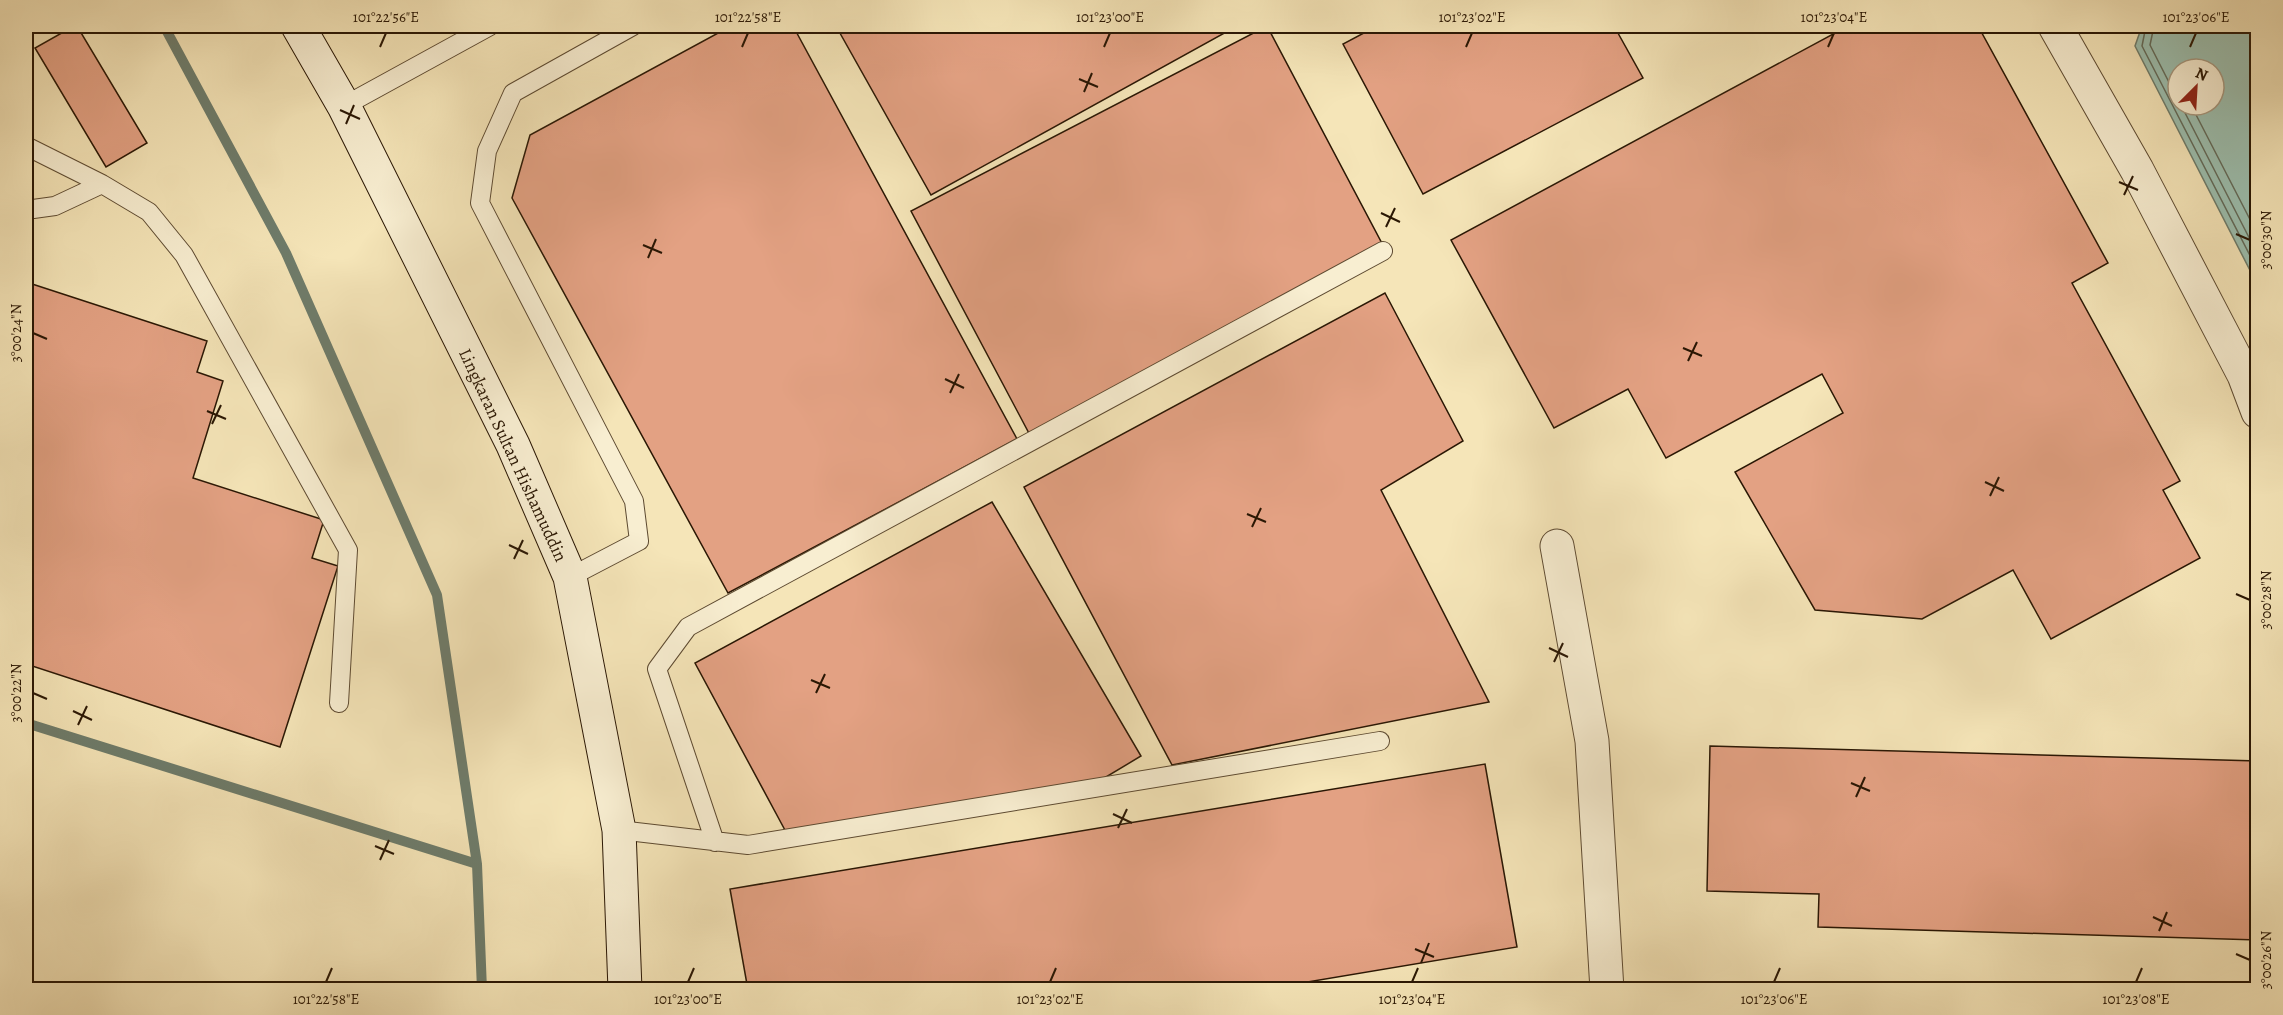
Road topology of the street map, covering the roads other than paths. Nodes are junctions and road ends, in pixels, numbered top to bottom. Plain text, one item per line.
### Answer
1 (298, 26) edge
2 (490, 26) edge
3 (633, 26) edge
4 (2055, 26) edge
5 (344, 106) junction
6 (26, 146) edge
7 (102, 184) junction
8 (26, 210) edge
9 (1383, 251) dead end
10 (2258, 412) edge
11 (1557, 546) dead end
12 (570, 577) junction
13 (339, 703) dead end
14 (1380, 741) dead end
15 (619, 831) junction
16 (715, 842) junction
17 (625, 990) edge
18 (1607, 990) edge

1 - 5 street, Lingkaran Sultan Hishamuddin
2 - 5 lane
3 - 12 lane
4 - 10 street
5 - 12 street, Lingkaran Sultan Hishamuddin
6 - 7 lane
7 - 8 lane
7 - 13 lane
9 - 16 lane
11 - 18 street
12 - 15 street, Lingkaran Sultan Hishamuddin
14 - 16 lane
15 - 16 lane
15 - 17 street, Lingkaran Sultan Hishamuddin

